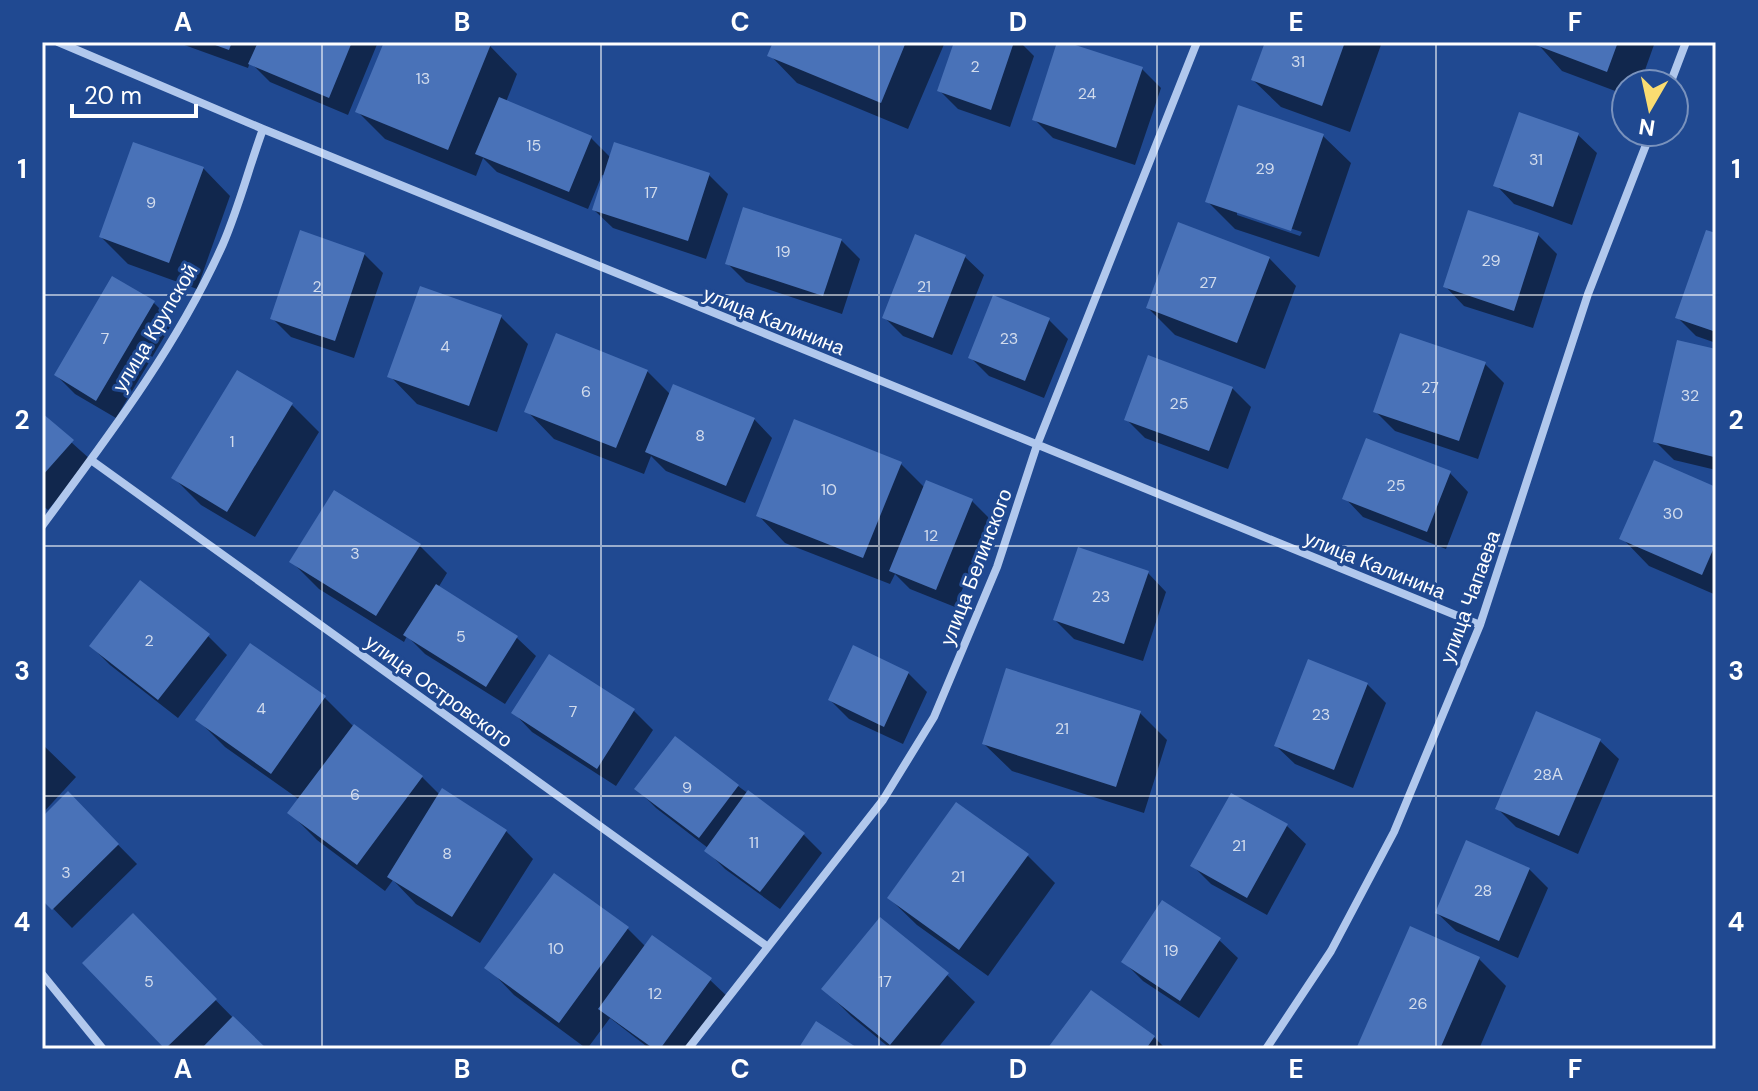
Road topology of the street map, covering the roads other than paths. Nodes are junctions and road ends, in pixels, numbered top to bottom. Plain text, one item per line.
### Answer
1 (58, 42) edge
2 (1197, 42) edge
3 (1686, 42) edge
4 (1676, 68) edge
5 (263, 129) junction
6 (1645, 148) edge
7 (1037, 445) junction
8 (91, 460) junction
9 (42, 526) edge
10 (1480, 625) junction
11 (768, 947) junction
12 (42, 974) edge
13 (103, 1049) edge
14 (688, 1049) edge
15 (1266, 1049) edge

1 - 5 street, улица Калинина
2 - 7 street, улица Белинского
3 - 4 street
5 - 7 street, улица Калинина
5 - 8 street, улица Крупской
6 - 10 street, улица Чапаева
7 - 10 street, улица Калинина
7 - 11 street, улица Белинского
8 - 9 street, улица Крупской
8 - 11 street, улица Островского
10 - 15 street, улица Чапаева
11 - 14 street, улица Белинского
12 - 13 street

